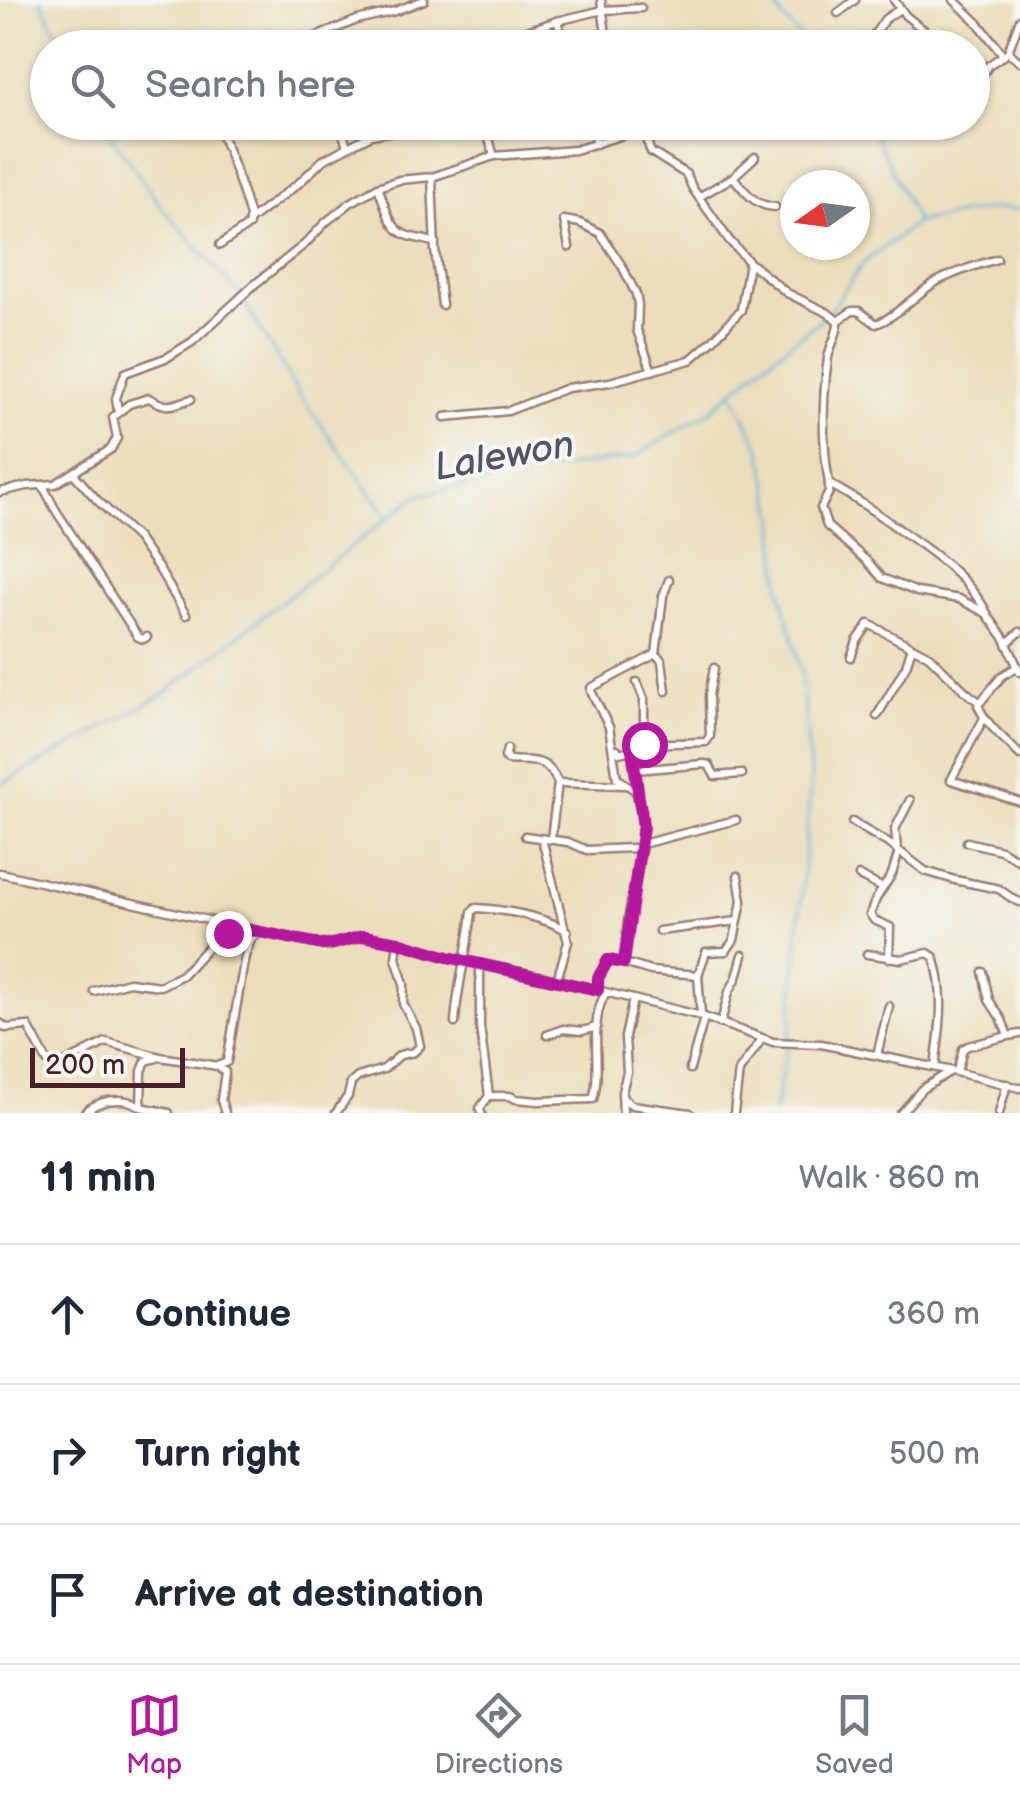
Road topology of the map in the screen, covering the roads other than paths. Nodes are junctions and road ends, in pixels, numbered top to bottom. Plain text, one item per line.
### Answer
1 (424, 0) edge
2 (601, 0) edge
3 (855, 0) edge
4 (894, 0) edge
5 (954, 0) edge
6 (642, 8) dead end
7 (900, 9) junction
8 (603, 10) junction
9 (838, 13) dead end
10 (1020, 19) edge
11 (557, 21) junction
12 (333, 30) edge
13 (531, 30) edge
14 (561, 30) edge
15 (606, 30) edge
16 (877, 30) edge
17 (925, 30) edge
18 (984, 30) edge
19 (990, 36) edge
20 (1006, 54) junction
21 (1020, 62) edge
22 (990, 64) edge
23 (224, 140) edge
24 (346, 140) edge
25 (362, 140) edge
26 (489, 140) edge
27 (595, 140) edge
28 (606, 140) edge
29 (646, 140) edge
30 (596, 144) junction
31 (348, 146) junction
32 (494, 156) junction
33 (755, 157) dead end
34 (432, 177) junction
35 (733, 177) junction
36 (378, 187) junction
37 (699, 197) junction
38 (775, 207) dead end
39 (250, 221) junction
40 (435, 243) junction
41 (220, 245) dead end
42 (569, 247) dead end
43 (997, 259) dead end
44 (749, 262) junction
45 (442, 305) dead end
46 (838, 321) junction
47 (652, 371) junction
48 (191, 399) dead end
49 (118, 411) junction
50 (445, 417) dead end
51 (73, 474) junction
52 (829, 484) junction
53 (43, 486) junction
54 (0, 492) edge
55 (668, 580) dead end
56 (186, 615) dead end
57 (989, 616) junction
58 (1020, 632) edge
59 (148, 637) dead end
60 (1007, 643) junction
61 (912, 647) junction
62 (656, 654) junction
63 (850, 657) dead end
64 (714, 668) dead end
65 (1019, 669) edge
66 (636, 682) dead end
67 (666, 691) dead end
68 (979, 702) junction
69 (877, 716) dead end
70 (984, 718) junction
71 (613, 742) junction
72 (644, 744) junction
73 (507, 750) dead end
74 (632, 750) junction
75 (1020, 755) edge
76 (636, 770) junction
77 (742, 774) dead end
78 (558, 783) junction
79 (631, 786) junction
80 (637, 793) junction
81 (910, 800) dead end
82 (1020, 802) edge
83 (736, 820) dead end
84 (852, 822) dead end
85 (525, 836) dead end
86 (547, 839) junction
87 (967, 842) dead end
88 (641, 847) junction
89 (898, 850) junction
90 (1020, 861) edge
91 (0, 873) edge
92 (738, 876) dead end
93 (858, 876) dead end
94 (883, 888) junction
95 (1020, 902) edge
96 (737, 921) junction
97 (236, 927) junction
98 (567, 931) junction
99 (658, 931) dead end
100 (262, 932) junction
101 (398, 942) junction
102 (867, 954) dead end
103 (743, 955) dead end
104 (889, 958) junction
105 (466, 961) junction
106 (624, 963) junction
107 (480, 964) junction
108 (984, 972) dead end
109 (698, 974) junction
110 (557, 980) junction
111 (94, 991) dead end
112 (602, 991) junction
113 (633, 999) junction
114 (889, 1006) dead end
115 (702, 1017) junction
116 (720, 1022) junction
117 (455, 1023) dead end
118 (0, 1024) edge
119 (597, 1027) junction
120 (1020, 1034) edge
121 (548, 1035) dead end
122 (1008, 1036) junction
123 (762, 1040) junction
124 (877, 1055) junction
125 (160, 1057) junction
126 (218, 1066) junction
127 (935, 1067) junction
128 (690, 1069) dead end
129 (954, 1071) junction
130 (1007, 1084) junction
131 (1020, 1088) edge
132 (489, 1096) junction
133 (623, 1098) junction
134 (141, 1107) junction
135 (478, 1111) edge
136 (84, 1113) edge
137 (170, 1113) edge
138 (223, 1113) edge
139 (336, 1113) edge
140 (623, 1113) edge
141 (690, 1113) edge
142 (734, 1113) edge
143 (901, 1113) edge
144 (999, 1113) edge

1 - 12 street
2 - 8 street
3 - 9 street
4 - 7 street
5 - 18 street
6 - 8 street
7 - 16 street
7 - 17 street
8 - 11 street
8 - 15 street
10 - 20 street
11 - 13 street
11 - 14 street
19 - 20 street
20 - 21 street
20 - 22 street
23 - 39 street
24 - 31 street
25 - 31 street
26 - 32 street
27 - 30 street
28 - 30 street
29 - 37 street
30 - 32 street
31 - 39 street
32 - 34 street
33 - 35 street
34 - 36 street
34 - 40 street
35 - 37 street
35 - 38 street
36 - 40 street
36 - 49 street
37 - 44 street
39 - 41 street
40 - 45 street
42 - 47 street
43 - 46 street
44 - 46 street
44 - 47 street
46 - 52 street
47 - 50 street
48 - 49 street
49 - 51 street
51 - 53 street
51 - 56 street
52 - 57 street
52 - 57 street
53 - 54 street
53 - 59 street
55 - 62 street
57 - 60 street
58 - 60 street
60 - 65 street
61 - 63 street
61 - 68 street
61 - 69 street
62 - 67 street
62 - 71 street
64 - 72 street
65 - 68 street
66 - 72 street
68 - 70 street
70 - 75 street
70 - 82 street
71 - 74 street
71 - 79 street
72 - 74 street
73 - 78 street
74 - 76 street
76 - 77 street
76 - 80 street
78 - 79 street
78 - 86 street
79 - 80 street
80 - 88 street
81 - 89 street
83 - 88 street
84 - 89 street
85 - 86 street
86 - 88 street
86 - 98 street
87 - 90 street
88 - 106 street
89 - 94 street
89 - 95 street
91 - 97 street
92 - 96 street
93 - 94 street
94 - 104 street
96 - 99 street
96 - 109 street
97 - 100 street
97 - 111 street
98 - 105 street
98 - 110 street
100 - 101 street
100 - 126 street
101 - 105 street
101 - 139 street
102 - 104 street
103 - 116 street
104 - 127 street
105 - 107 street
105 - 117 street
106 - 109 street
106 - 112 street
107 - 110 street
107 - 132 street
108 - 122 street
109 - 115 street
110 - 112 street
112 - 113 street
112 - 119 street
113 - 115 street
113 - 133 street
114 - 124 street
115 - 116 street
115 - 128 street
116 - 123 street
118 - 125 street
119 - 121 street
119 - 132 street
120 - 122 street
122 - 129 street
123 - 124 street
123 - 142 street
124 - 127 street
125 - 126 street
125 - 134 street
126 - 138 street
127 - 129 street
129 - 130 street
129 - 143 street
130 - 131 street
130 - 144 street
132 - 135 street
133 - 140 street
133 - 141 street
134 - 136 street
134 - 137 street

